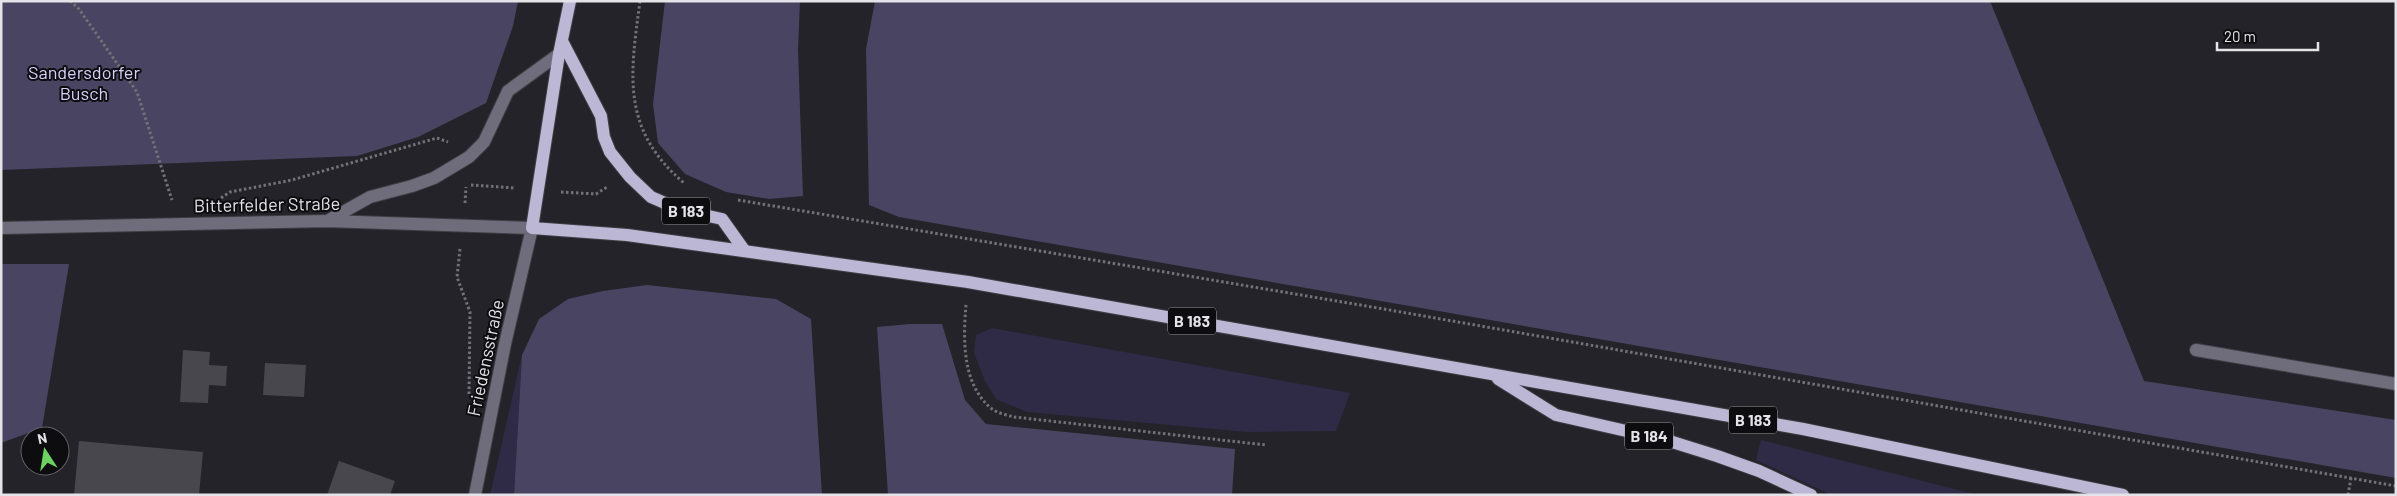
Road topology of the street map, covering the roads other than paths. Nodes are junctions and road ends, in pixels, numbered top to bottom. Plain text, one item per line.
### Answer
1 (570, 1) edge
2 (562, 41) junction
3 (559, 54) junction
4 (327, 221) junction
5 (1, 228) edge
6 (532, 228) junction
7 (744, 250) junction
8 (2196, 350) dead end
9 (1491, 376) junction
10 (2396, 384) edge
11 (475, 495) edge
12 (1810, 495) edge
13 (2123, 495) edge

1 - 2 main road
2 - 3 main road
2 - 7 main road, B 183
3 - 4 street
3 - 6 main road
4 - 5 street, Bitterfelder Straße
4 - 6 street, Bitterfelder Straße
6 - 7 main road, B 183
6 - 11 street, Friedensstraße
7 - 9 main road, B 183
8 - 10 street
9 - 12 main road, B 184
9 - 13 main road, B 183

